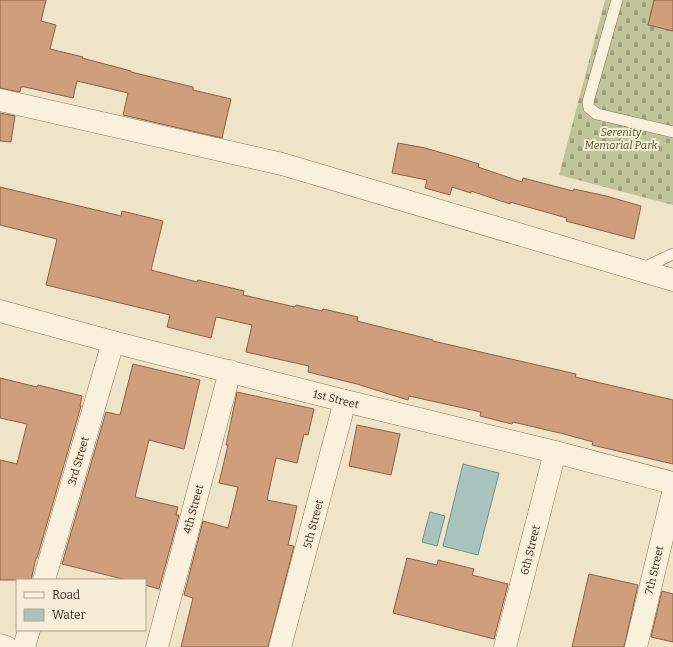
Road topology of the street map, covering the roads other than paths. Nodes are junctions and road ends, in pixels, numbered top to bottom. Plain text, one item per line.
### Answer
1 (617, 0) edge
2 (0, 100) edge
3 (673, 132) edge
4 (673, 254) edge
5 (640, 270) junction
6 (673, 280) edge
7 (0, 311) edge
8 (113, 342) junction
9 (230, 371) junction
10 (345, 401) junction
11 (555, 452) junction
12 (673, 483) edge
13 (673, 493) edge
14 (44, 579) edge
15 (29, 631) edge
16 (0, 644) edge
17 (6, 647) edge
18 (24, 647) edge
19 (157, 647) edge
20 (280, 647) edge
21 (505, 647) edge
22 (636, 647) edge

1 - 3 lane
2 - 5 street
4 - 5 lane
5 - 6 street
7 - 8 street, 1st Street
8 - 9 street, 1st Street
8 - 14 street, 3rd Street
9 - 10 street, 1st Street
9 - 19 street, 4th Street
10 - 11 street, 1st Street
10 - 20 street, 5th Street
11 - 12 street, 1st Street
11 - 21 street, 6th Street
13 - 22 street, 7th Street
15 - 18 street
16 - 17 street

